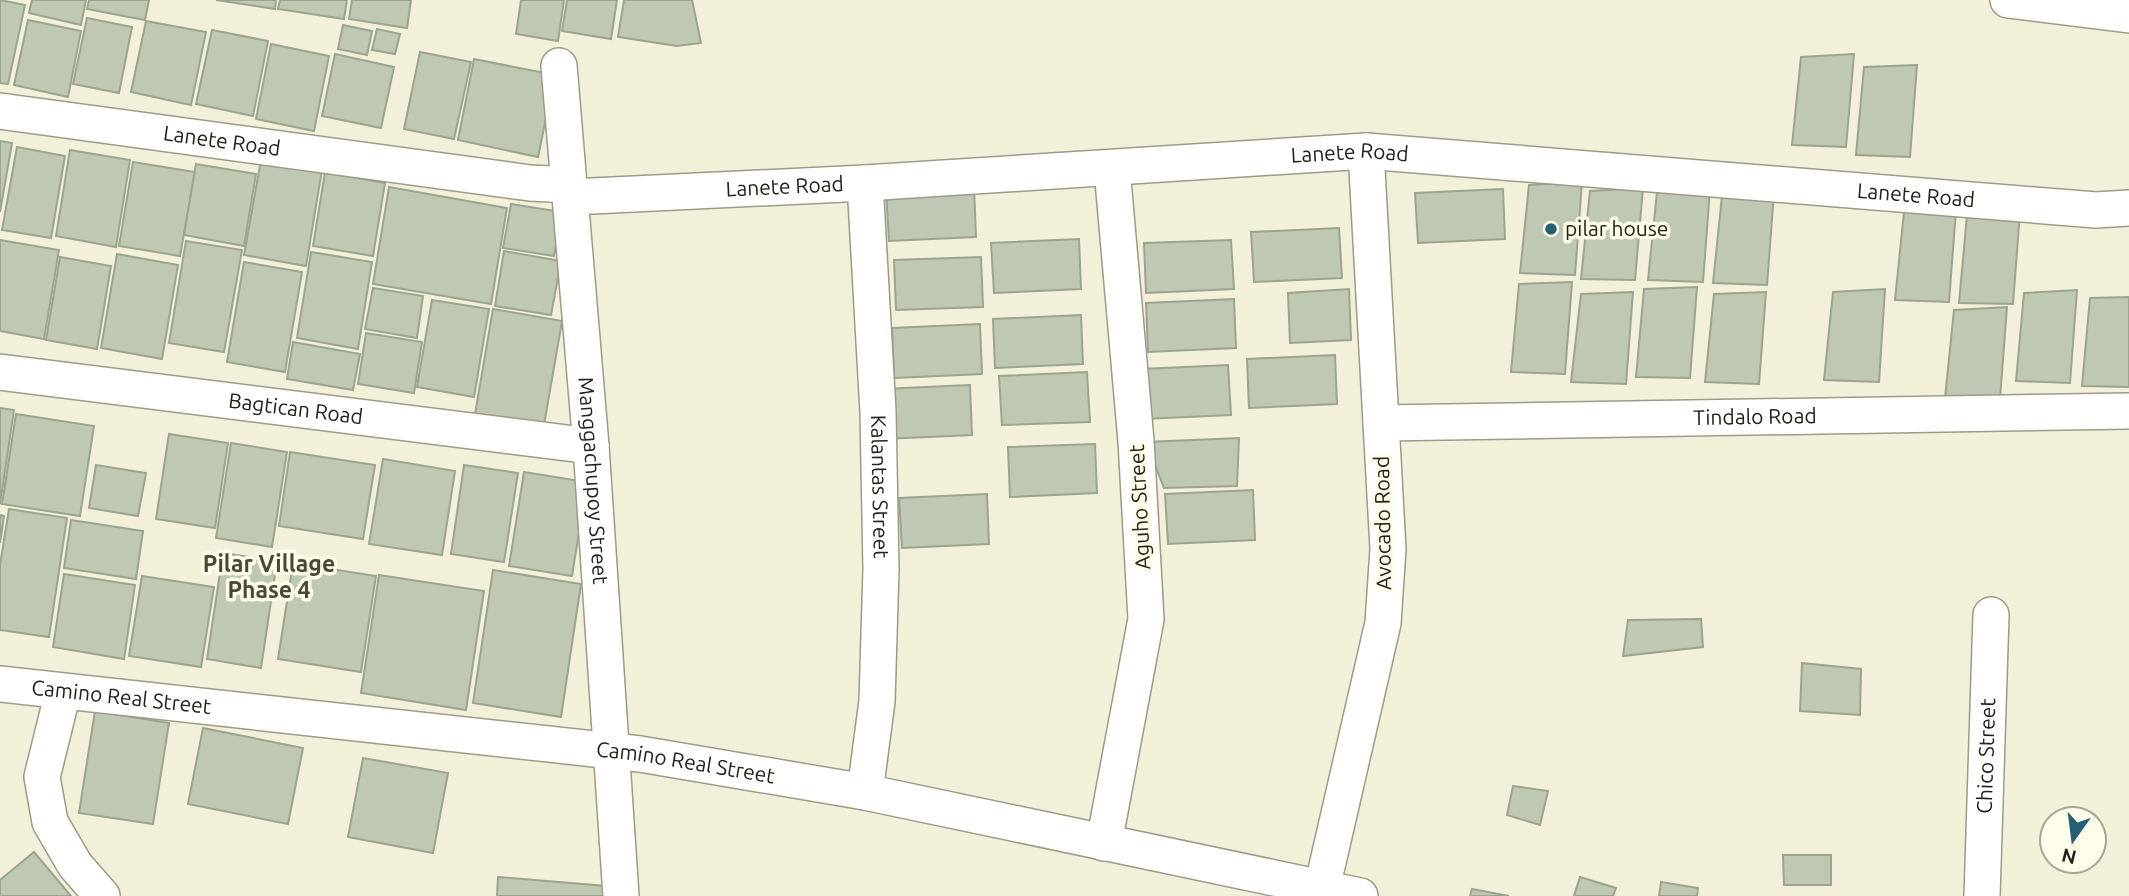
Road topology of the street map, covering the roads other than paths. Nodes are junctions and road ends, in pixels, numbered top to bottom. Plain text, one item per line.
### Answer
1 (2008, 0) edge
2 (2129, 15) edge
3 (559, 66) dead end
4 (0, 111) edge
5 (1366, 151) junction
6 (1112, 169) junction
7 (864, 183) junction
8 (570, 191) junction
9 (2129, 208) edge
10 (0, 372) edge
11 (2129, 411) edge
12 (1381, 423) junction
13 (591, 446) junction
14 (1991, 615) dead end
15 (0, 684) edge
16 (63, 692) junction
17 (612, 750) junction
18 (865, 792) junction
19 (1104, 843) junction
20 (1322, 888) junction
21 (102, 896) edge
22 (621, 896) edge
23 (1360, 896) edge
24 (1982, 896) edge

1 - 2 street
3 - 8 street, Manggachupoy Street
4 - 8 street, Lanete Road
5 - 6 street, Lanete Road
5 - 9 street, Lanete Road
5 - 12 street, Avocado Road
6 - 7 street, Lanete Road
6 - 19 street, Aguho Street
7 - 8 street, Lanete Road
7 - 18 street, Kalantas Street
8 - 13 street, Manggachupoy Street
10 - 13 street, Bagtican Road
11 - 12 street, Tindalo Road
12 - 20 street, Avocado Road
13 - 17 street, Manggachupoy Street
14 - 24 street, Chico Street
15 - 16 street, Camino Real Street
16 - 17 street, Camino Real Street
16 - 21 street
17 - 18 street, Camino Real Street
17 - 22 street, Manggachupoy Street
18 - 19 street, Camino Real Street
19 - 20 street, Camino Real Street
20 - 23 street, Camino Real Street

